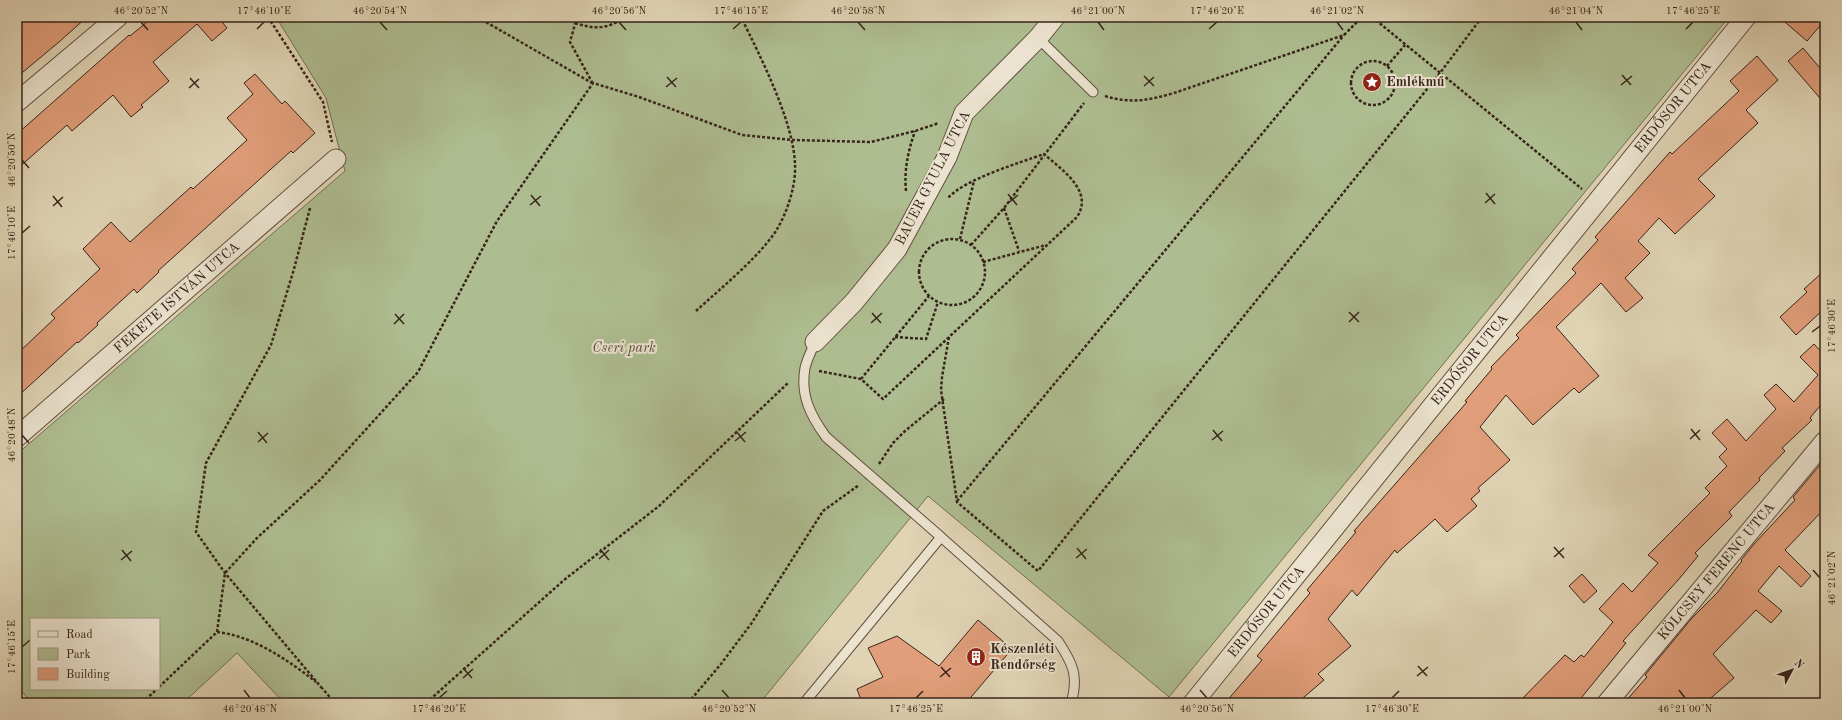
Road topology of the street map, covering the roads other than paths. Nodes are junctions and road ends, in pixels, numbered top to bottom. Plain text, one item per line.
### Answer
1 (118, 17) edge
2 (1055, 17) edge
3 (1746, 17) edge
4 (1038, 38) junction
5 (1093, 92) road end
6 (17, 102) edge
7 (336, 159) road end
8 (815, 342) joint
9 (17, 437) edge
10 (1825, 441) edge
11 (941, 537) junction
12 (804, 703) edge
13 (1071, 703) edge
14 (1193, 703) edge
15 (1608, 703) edge

1 - 6 street
2 - 4 street, BAUER GYULA UTCA
3 - 14 street, ERDŐSOR UTCA
4 - 5 lane
4 - 8 street, BAUER GYULA UTCA
7 - 9 street, FEKETE ISTVÁN UTCA
8 - 11 lane
10 - 15 street, KÖLCSEY FERENC UTCA
11 - 12 lane
11 - 13 lane

